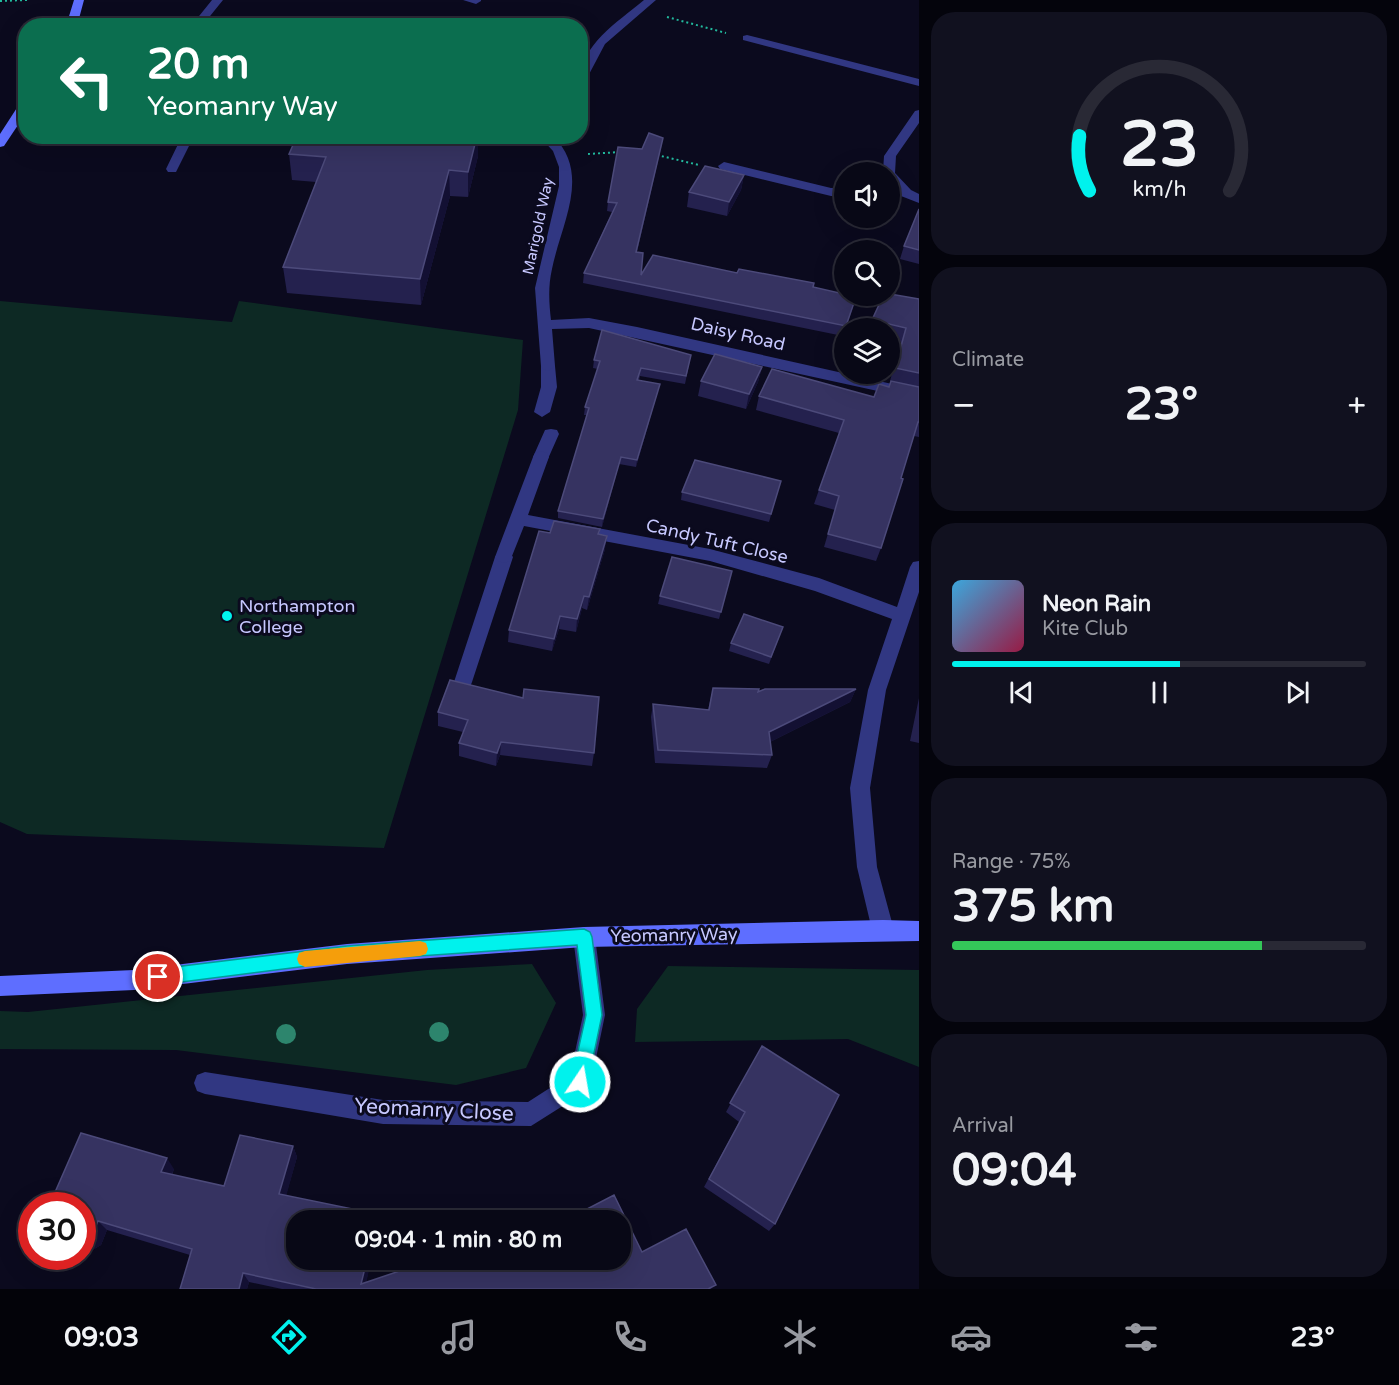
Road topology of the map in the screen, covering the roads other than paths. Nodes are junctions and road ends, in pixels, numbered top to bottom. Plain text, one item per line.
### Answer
1 (79, 0) edge
2 (218, 0) edge
3 (651, 0) edge
4 (73, 18) edge
5 (203, 18) edge
6 (747, 38) road end
7 (588, 65) edge
8 (919, 83) edge
9 (919, 114) edge
10 (18, 115) edge
11 (0, 143) edge
12 (184, 144) edge
13 (555, 144) edge
14 (890, 162) edge
15 (724, 166) road end
16 (172, 168) dead end
17 (900, 187) edge
18 (834, 192) edge
19 (919, 200) edge
20 (546, 324) junction
21 (919, 395) edge
22 (542, 412) dead end
23 (551, 434) dead end
24 (518, 519) junction
25 (919, 567) edge
26 (903, 616) junction
27 (463, 682) edge
28 (883, 930) junction
29 (919, 931) edge
30 (584, 937) junction
31 (0, 986) edge
32 (205, 1083) dead end

1 - 4 street
2 - 5 street
3 - 7 street
6 - 8 street
9 - 14 street
10 - 11 street
12 - 16 street
13 - 20 street, Marigold Way
15 - 18 street
17 - 19 street
20 - 21 street, Daisy Road
20 - 22 street, Marigold Way
23 - 24 street
24 - 26 street, Candy Tuft Close
24 - 27 street
25 - 26 street
26 - 28 street
28 - 29 street, Yeomanry Way
28 - 30 street, Yeomanry Way
30 - 31 street, Yeomanry Way
30 - 32 street, Yeomanry Close

